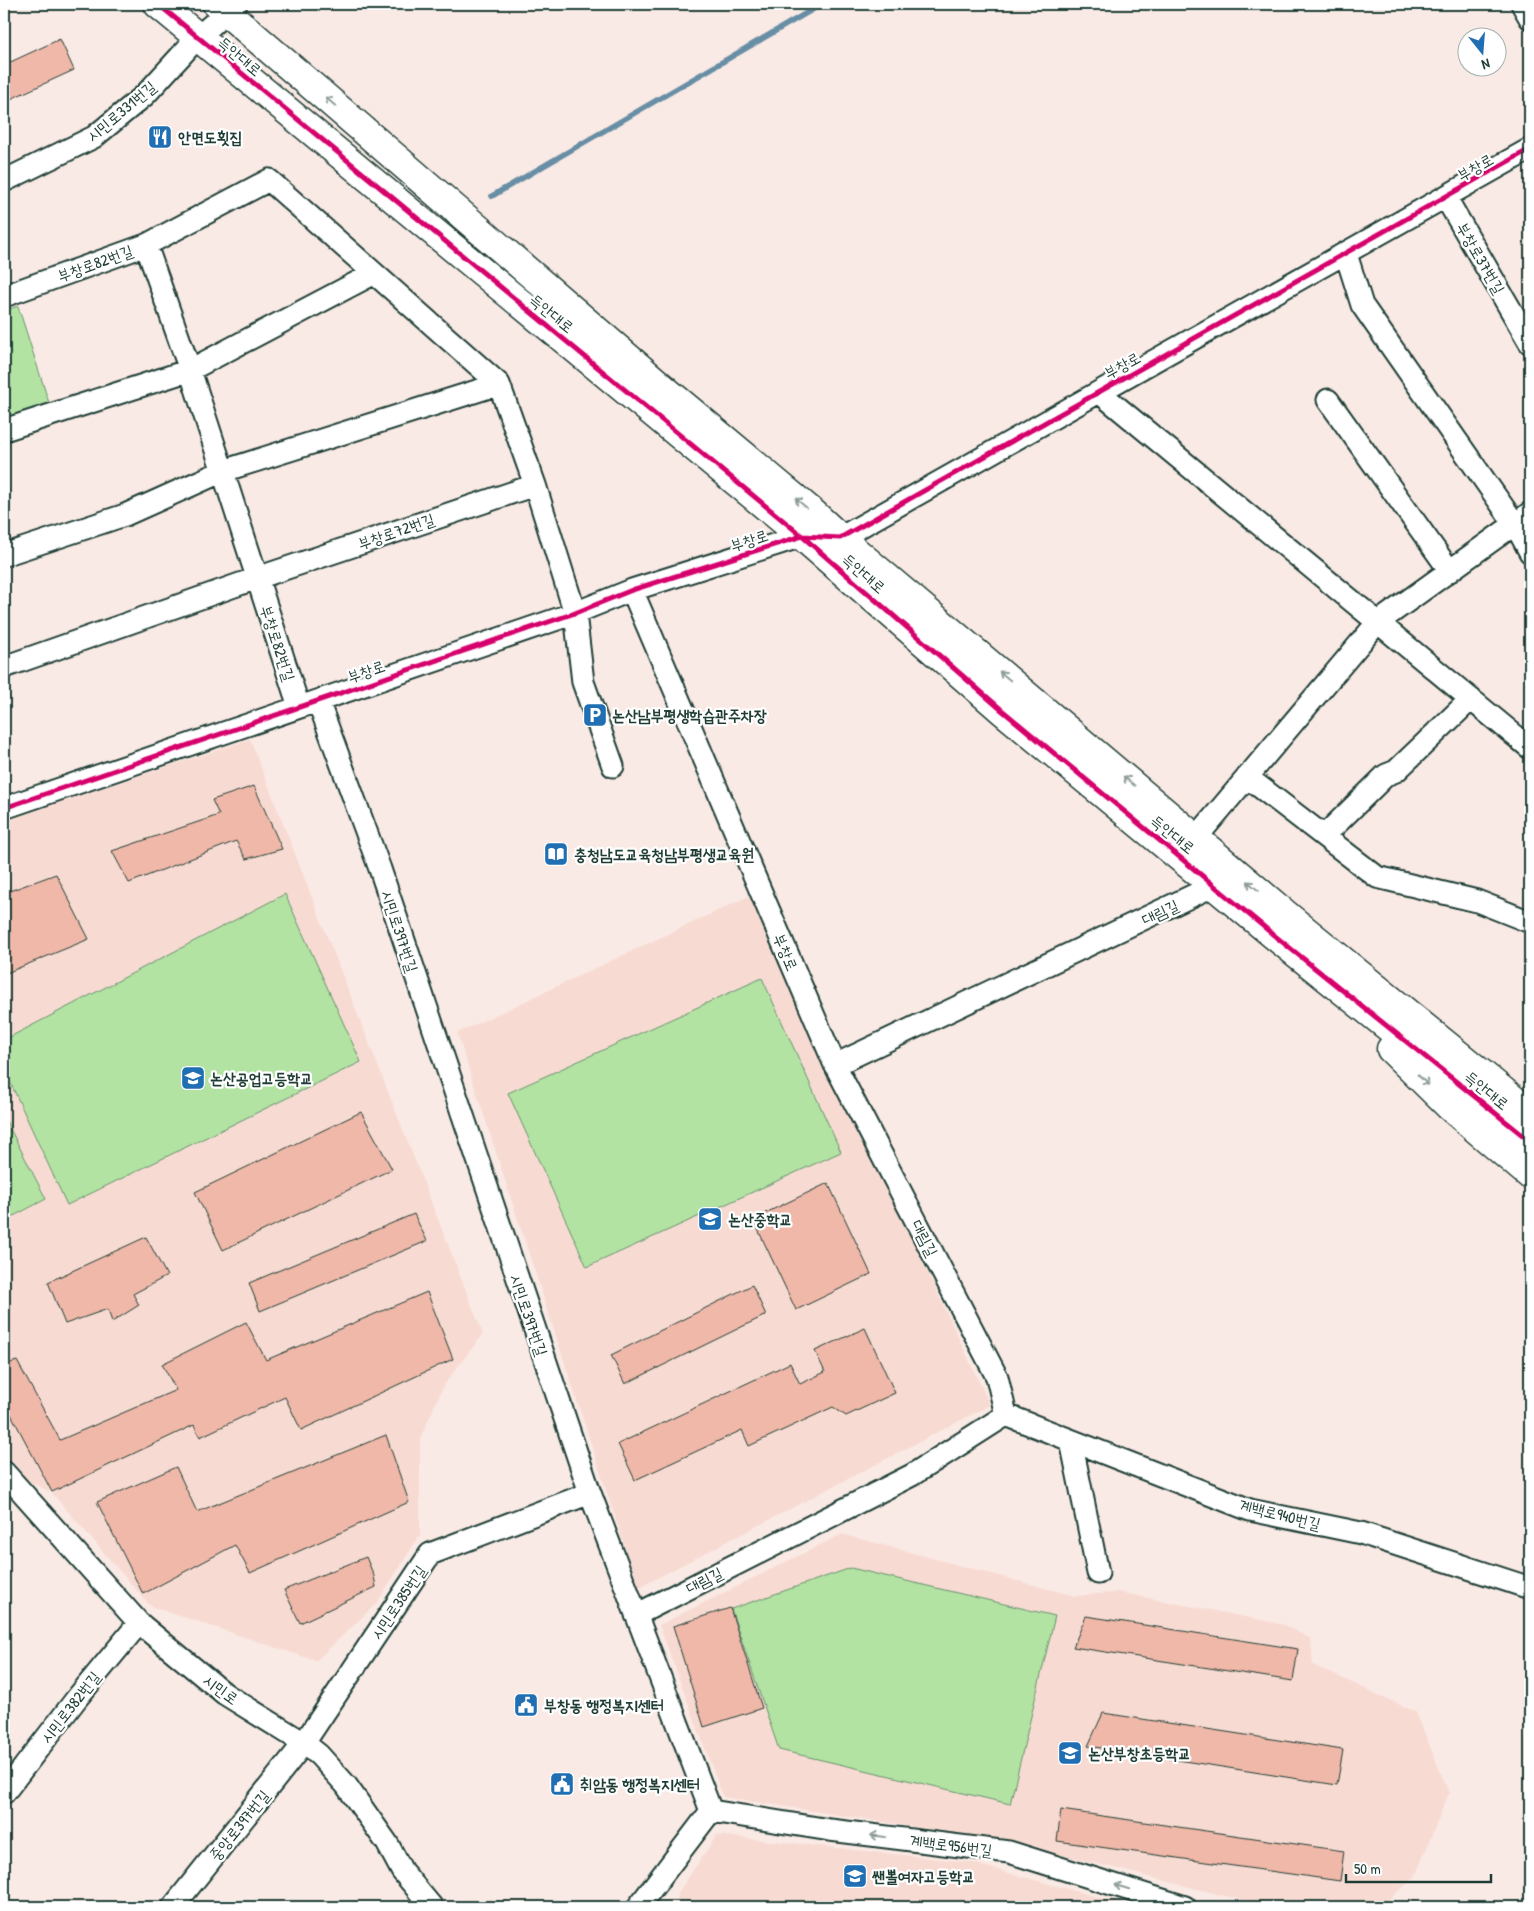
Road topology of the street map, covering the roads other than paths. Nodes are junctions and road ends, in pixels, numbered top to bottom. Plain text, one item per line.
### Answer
1 (158, 4) edge
2 (1522, 4) edge
3 (227, 7) edge
4 (1530, 18) edge
5 (198, 37) junction
6 (1530, 149) edge
7 (4, 180) edge
8 (1446, 198) junction
9 (146, 245) junction
10 (1346, 254) junction
11 (373, 274) junction
12 (4, 296) edge
13 (1530, 343) edge
14 (190, 370) junction
15 (499, 384) junction
16 (1099, 392) junction
17 (1328, 400) dead end
18 (4, 430) edge
19 (223, 471) junction
20 (535, 485) junction
21 (1523, 519) edge
22 (802, 536) junction
23 (840, 538) junction
24 (1530, 552) edge
25 (4, 555) edge
26 (1450, 571) junction
27 (257, 578) junction
28 (632, 590) junction
29 (575, 613) junction
30 (1377, 623) junction
31 (4, 667) edge
32 (1471, 699) junction
33 (309, 704) junction
34 (1516, 730) edge
35 (1530, 748) edge
36 (613, 766) dead end
37 (1247, 777) junction
38 (4, 808) edge
39 (1324, 836) junction
40 (1196, 838) junction
41 (1216, 885) junction
42 (1530, 922) edge
43 (1283, 927) junction
44 (835, 1065) junction
45 (1530, 1096) edge
46 (1530, 1112) edge
47 (1530, 1141) edge
48 (1530, 1175) edge
49 (1006, 1415) junction
50 (1071, 1441) junction
51 (4, 1472) edge
52 (590, 1493) junction
53 (1098, 1573) dead end
54 (1530, 1588) edge
55 (636, 1615) junction
56 (139, 1623) junction
57 (304, 1743) junction
58 (4, 1793) edge
59 (711, 1812) junction
60 (174, 1907) edge
61 (432, 1907) edge
62 (638, 1907) edge
63 (1185, 1907) edge

1 - 5 street, 득안대로
2 - 4 street
3 - 5 street, 시민로331번길
23 -> 3 street, 득안대로
5 - 7 street, 시민로331번길
5 - 22 street, 득안대로
6 - 8 street, 부창로
8 - 10 street, 부창로
8 - 13 street, 부창로37번길
9 - 11 street
9 - 12 street, 부창로82번길
9 - 14 street, 부창로82번길
10 - 16 street, 부창로
10 - 21 street
11 - 14 street
11 - 15 street
14 - 18 street
14 - 19 street, 부창로82번길
15 - 19 street
15 - 20 street
16 - 23 street, 부창로
16 - 30 street
17 - 26 street
19 - 25 street
19 - 27 street, 부창로82번길
20 - 27 street, 부창로72번길
20 - 29 street
21 - 24 street
21 - 26 street
22 - 23 street, 부창로
22 - 28 street, 부창로
22 - 41 street, 득안대로
40 -> 23 street, 득안대로
26 - 30 street
27 - 31 street
27 - 33 street, 부창로82번길
28 - 29 street, 부창로
28 - 44 street, 부창로
29 - 33 street, 부창로
29 - 36 street
30 - 32 street
30 - 37 street
32 - 34 street
32 - 39 street
33 - 38 street, 부창로
33 - 52 street, 시민로397번길
34 - 35 street
37 - 39 street
37 - 40 street
39 - 42 street
43 -> 40 street, 득안대로
41 - 43 street, 득안대로
41 - 44 street, 대림길
43 - 45 street
43 - 46 street, 득안대로
43 - 47 street, 득안대로
43 -> 48 street
44 - 49 street, 대림길
49 - 50 street, 계백로940번길
49 - 55 street, 대림길
50 - 53 street
50 - 54 street, 계백로940번길
51 - 56 street, 시민로
52 - 55 street, 시민로397번길
52 - 57 street, 시민로385번길
55 - 59 street, 시민로397번길
56 - 57 street, 시민로
56 - 58 street, 시민로382번길
57 - 60 street, 중앙로397번길
57 - 61 street, 시민로
59 - 62 street
63 -> 59 street, 계백로956번길

